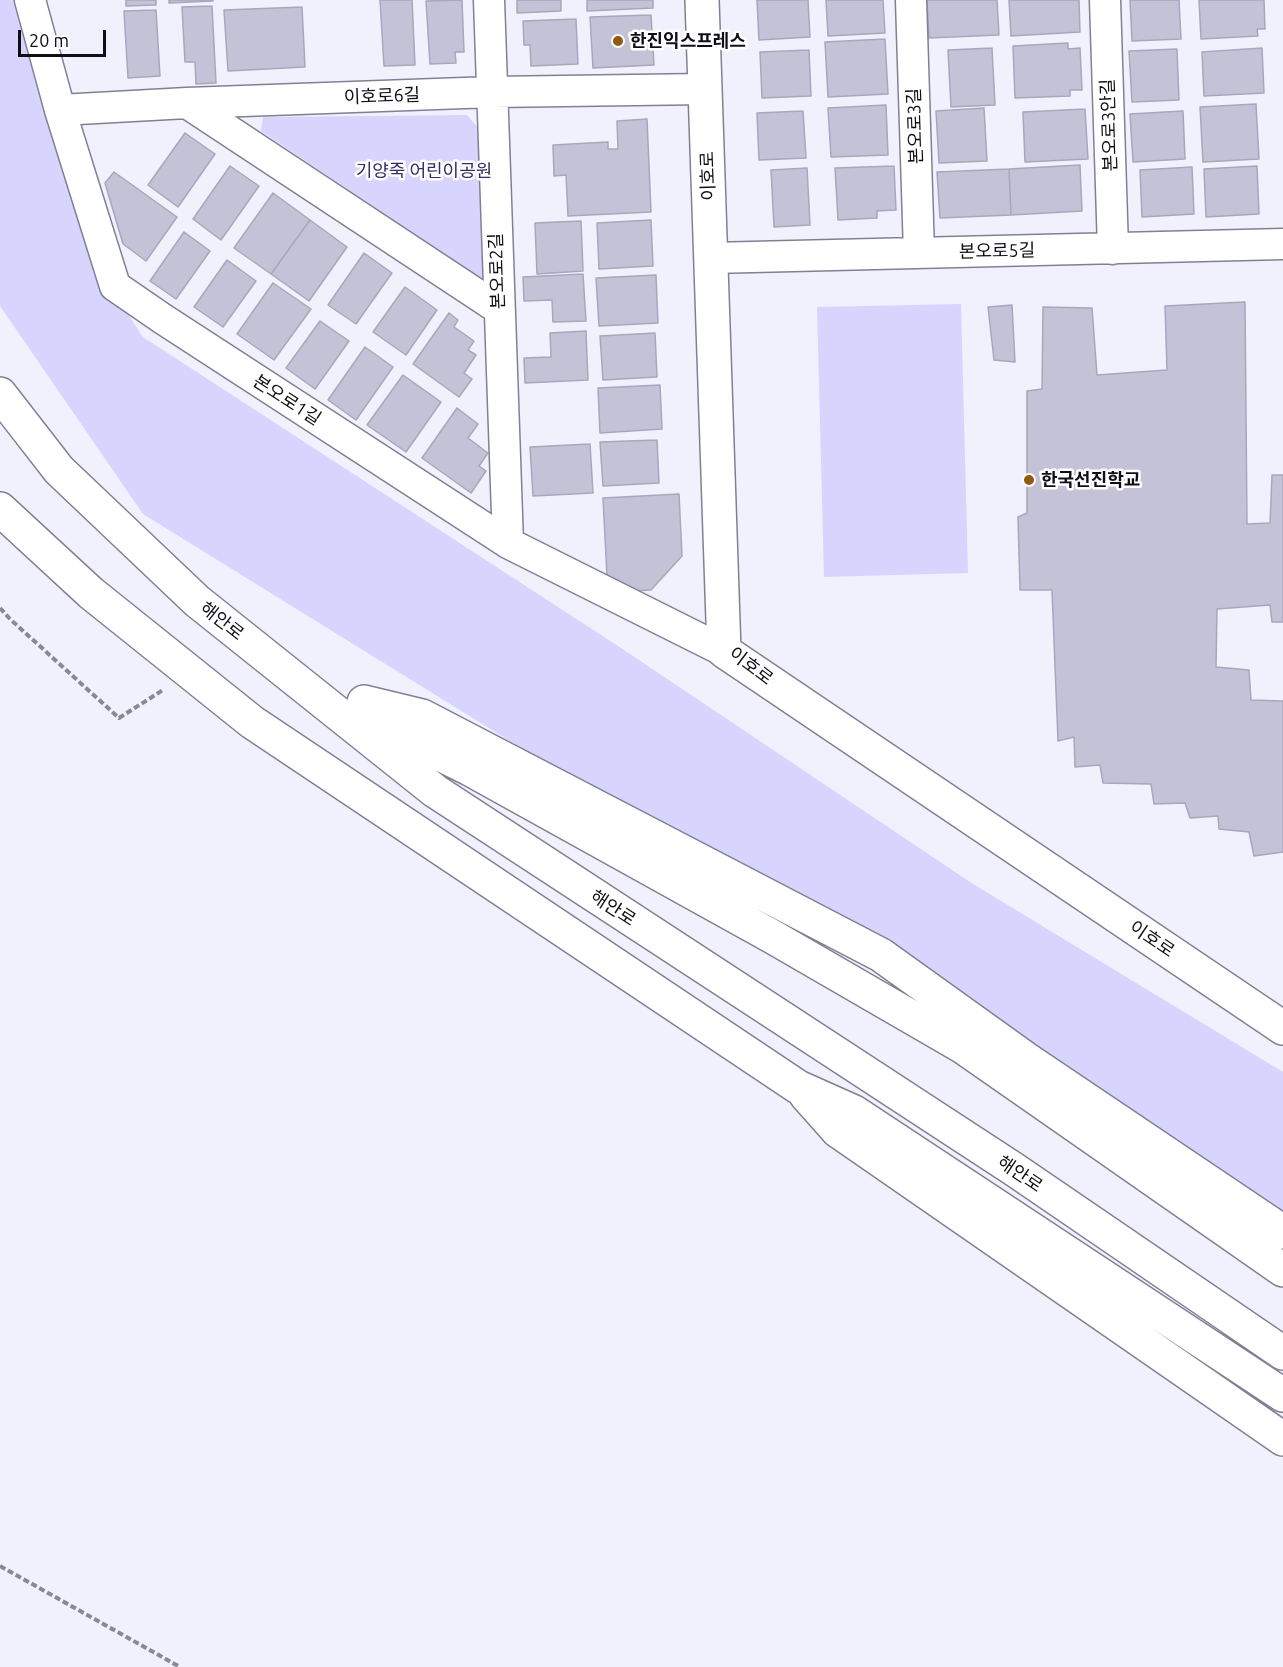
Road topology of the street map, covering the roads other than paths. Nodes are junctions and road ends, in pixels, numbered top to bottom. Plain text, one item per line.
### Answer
1 (30, 0) edge
2 (489, 0) edge
3 (702, 0) edge
4 (911, 0) edge
5 (1105, 0) edge
6 (705, 89) junction
7 (492, 92) junction
8 (187, 103) junction
9 (60, 110) junction
10 (1283, 244) edge
11 (1113, 249) junction
12 (919, 253) junction
13 (711, 258) junction
14 (499, 309) junction
15 (0, 394) edge
16 (0, 508) edge
17 (508, 543) junction
18 (724, 651) junction
19 (307, 688) junction
20 (1283, 1028) edge
21 (798, 1087) junction
22 (1283, 1232) edge
23 (1283, 1270) edge
24 (1283, 1353) edge
25 (1283, 1395) edge
26 (1283, 1439) edge

1 - 9 street, 본오로1길
2 - 7 street, 본오로2길
3 - 6 main road, 이호로
4 - 12 street, 본오로3길
5 - 11 street, 본오로3안길
6 - 7 street, 이호로6길
6 - 13 main road, 이호로
7 - 8 street, 이호로6길
7 - 14 street, 본오로2길
8 - 9 street, 이호로6길
8 - 14 street
9 - 17 street, 본오로1길
10 - 11 street, 본오로5길
11 - 12 street, 본오로5길
12 - 13 street, 본오로5길
13 - 18 main road, 이호로
14 - 17 street, 본오로2길
15 - 19 main road, 해안로
16 - 21 main road
17 - 18 street, 본오로1길
18 - 20 main road, 이호로
19 - 22 main road
19 - 23 main road
19 - 24 main road, 해안로
21 - 25 main road
21 - 26 main road

